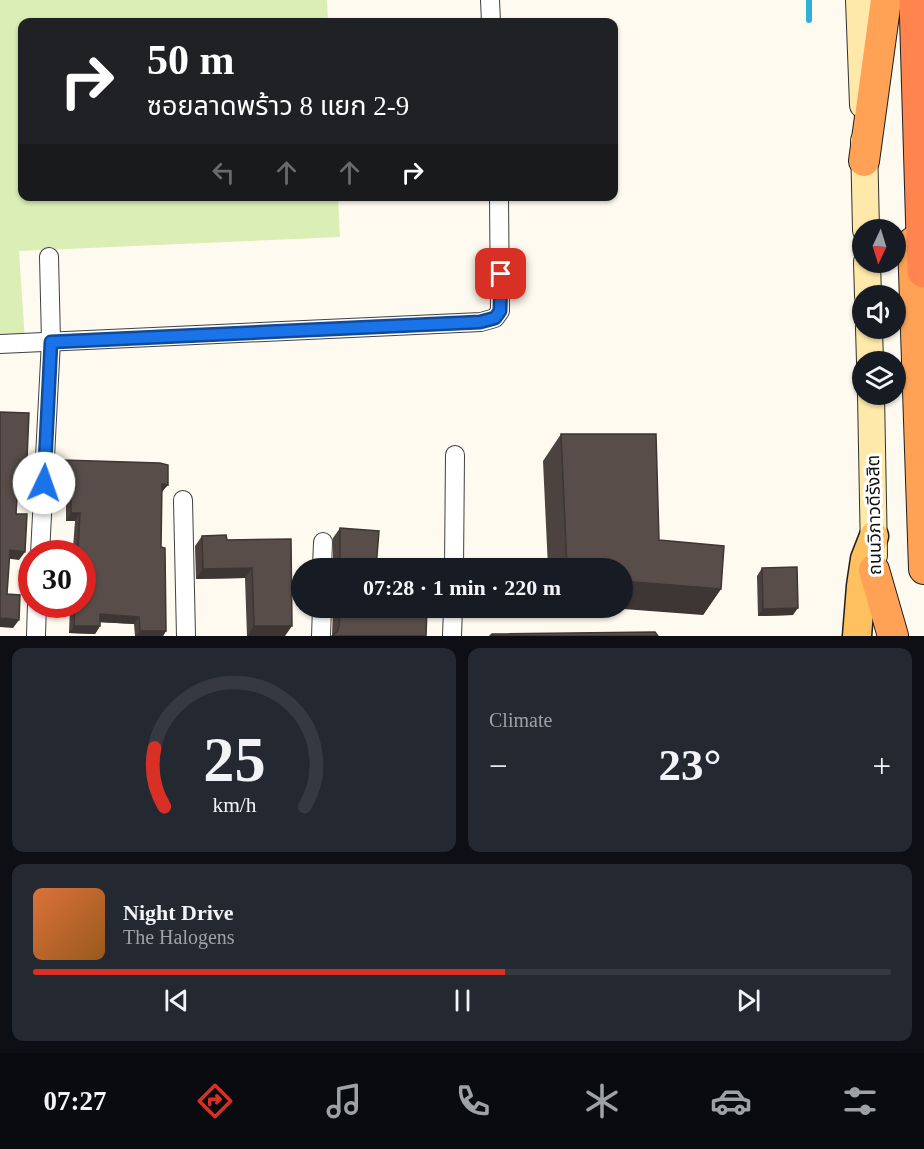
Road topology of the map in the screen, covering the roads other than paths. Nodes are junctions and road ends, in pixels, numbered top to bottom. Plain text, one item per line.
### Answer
1 (490, 0) edge
2 (859, 0) edge
3 (885, 0) edge
4 (905, 0) edge
5 (916, 0) edge
6 (491, 18) edge
7 (864, 161) junction
8 (500, 201) edge
9 (866, 219) edge
10 (49, 257) dead end
11 (924, 271) edge
12 (51, 342) junction
13 (0, 344) edge
14 (871, 405) edge
15 (455, 455) dead end
16 (183, 500) dead end
17 (874, 536) junction
18 (41, 540) edge
19 (322, 542) dead end
20 (322, 558) edge
21 (454, 558) edge
22 (924, 569) edge
23 (874, 570) junction
24 (37, 618) edge
25 (322, 618) edge
26 (453, 618) edge
27 (36, 636) edge
28 (186, 636) edge
29 (321, 636) edge
30 (452, 636) edge
31 (857, 636) edge
32 (880, 636) edge
33 (893, 636) edge

1 - 6 street
2 - 7 main road
3 - 7 highway
4 - 22 highway
5 - 11 highway
7 - 9 main road
8 - 12 street
10 - 12 street
12 - 13 street
12 - 18 street
14 - 17 main road, ถนนวิภาวดีรังสิต
15 - 21 street
16 - 28 street
17 - 23 main road, ถนนวิภาวดีรังสิต
17 - 31 main road
19 - 20 street
23 - 32 main road, ถนนวิภาวดีรังสิต
23 - 33 highway
24 - 27 street
25 - 29 street
26 - 30 street

